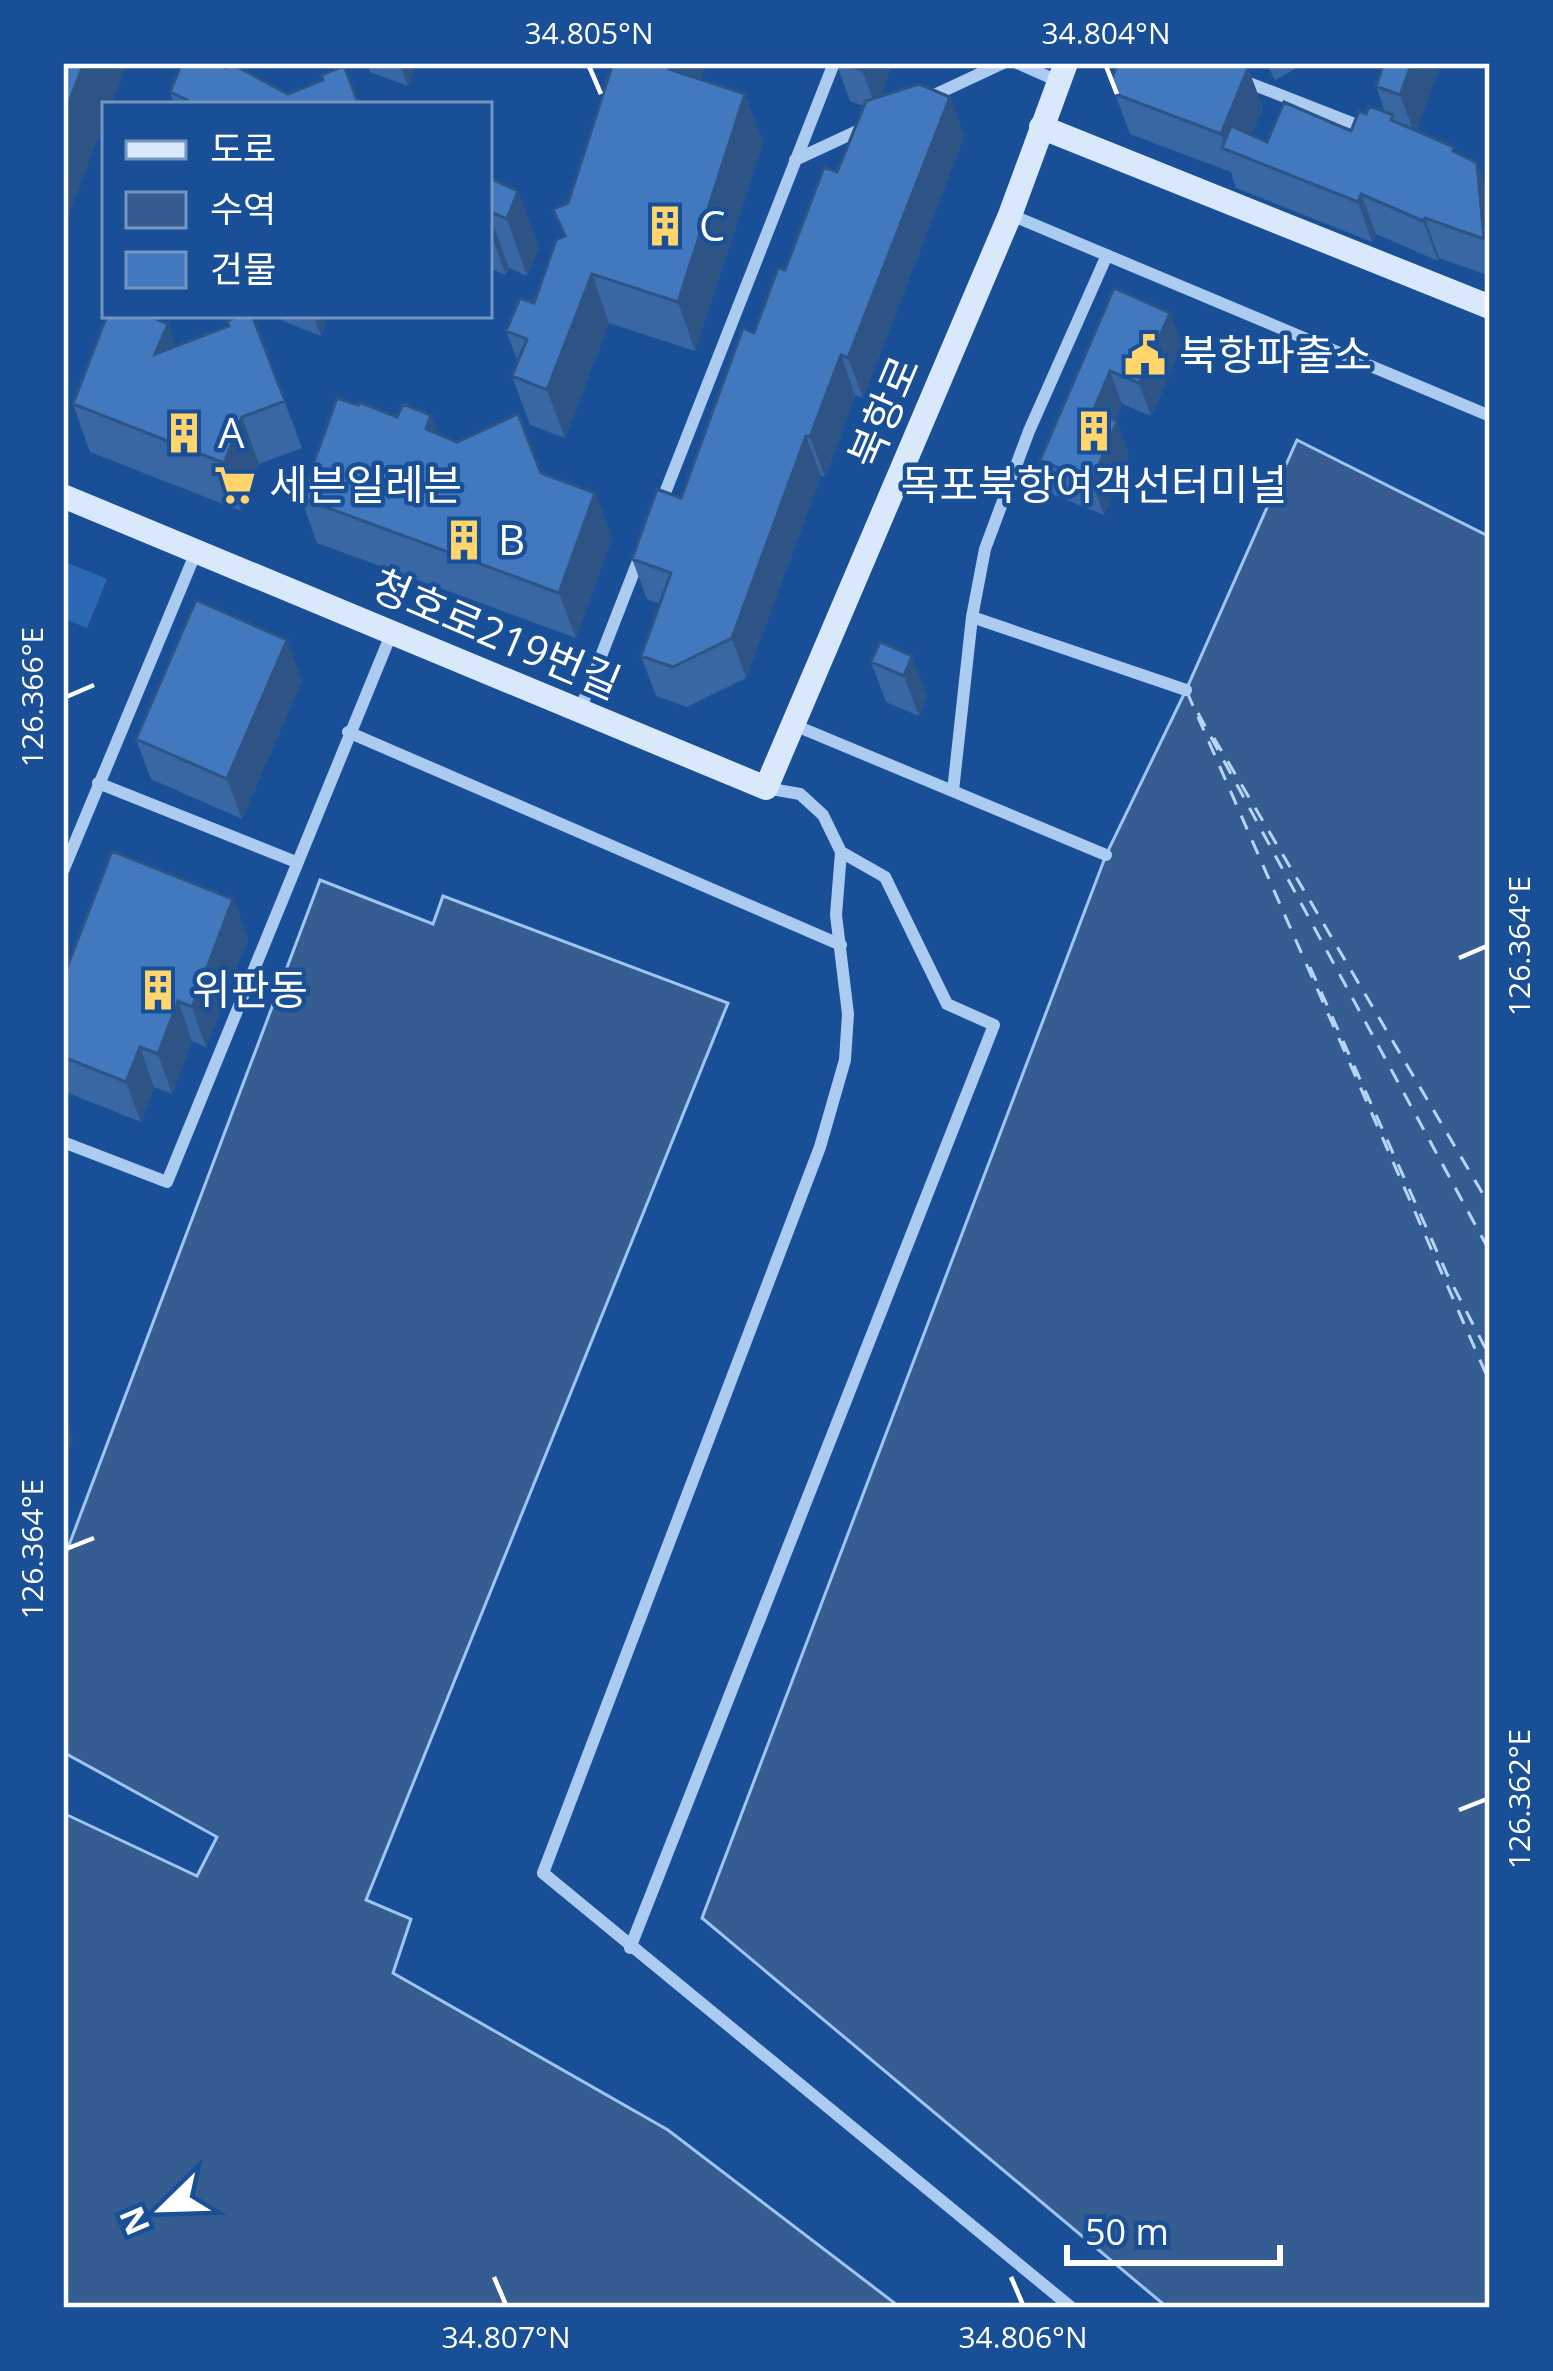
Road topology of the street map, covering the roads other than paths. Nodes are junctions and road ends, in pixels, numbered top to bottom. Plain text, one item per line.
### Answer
1 (834, 63) edge
2 (1003, 63) edge
3 (1017, 63) edge
4 (1220, 71) edge
5 (1062, 72) edge
6 (920, 102) edge
7 (878, 121) edge
8 (1042, 127) junction
9 (1388, 136) edge
10 (795, 160) junction
11 (1010, 214) junction
12 (1107, 255) junction
13 (1490, 307) edge
14 (1490, 416) edge
15 (63, 496) edge
16 (652, 524) edge
17 (644, 545) edge
18 (196, 552) junction
19 (972, 617) junction
20 (392, 632) junction
21 (1186, 690) dead end
22 (579, 710) junction
23 (794, 725) junction
24 (348, 732) junction
25 (98, 783) junction
26 (766, 788) junction
27 (953, 791) junction
28 (841, 852) junction
29 (1106, 855) dead end
30 (296, 862) junction
31 (63, 871) edge
32 (841, 945) junction
33 (63, 1142) edge
34 (631, 1948) junction
35 (1072, 2308) edge

1 - 10 street
2 - 6 street
3 - 5 street
4 - 9 street
5 - 8 street, 북항로
7 - 10 street
8 - 11 street, 북항로
8 - 13 street
10 - 16 street
11 - 12 street
11 - 23 street, 북항로
12 - 14 street
12 - 19 street
15 - 18 street, 청호로219번길
17 - 22 street
18 - 20 street, 청호로219번길
18 - 25 street
19 - 21 street
19 - 27 street
20 - 22 street, 청호로219번길
20 - 24 street
22 - 26 street, 청호로219번길
23 - 26 street, 북항로
23 - 27 street
24 - 30 street
24 - 32 street
25 - 30 street
25 - 31 street
26 - 28 street
27 - 29 street
28 - 32 street
28 - 34 street
30 - 33 street
32 - 34 street
34 - 35 street

